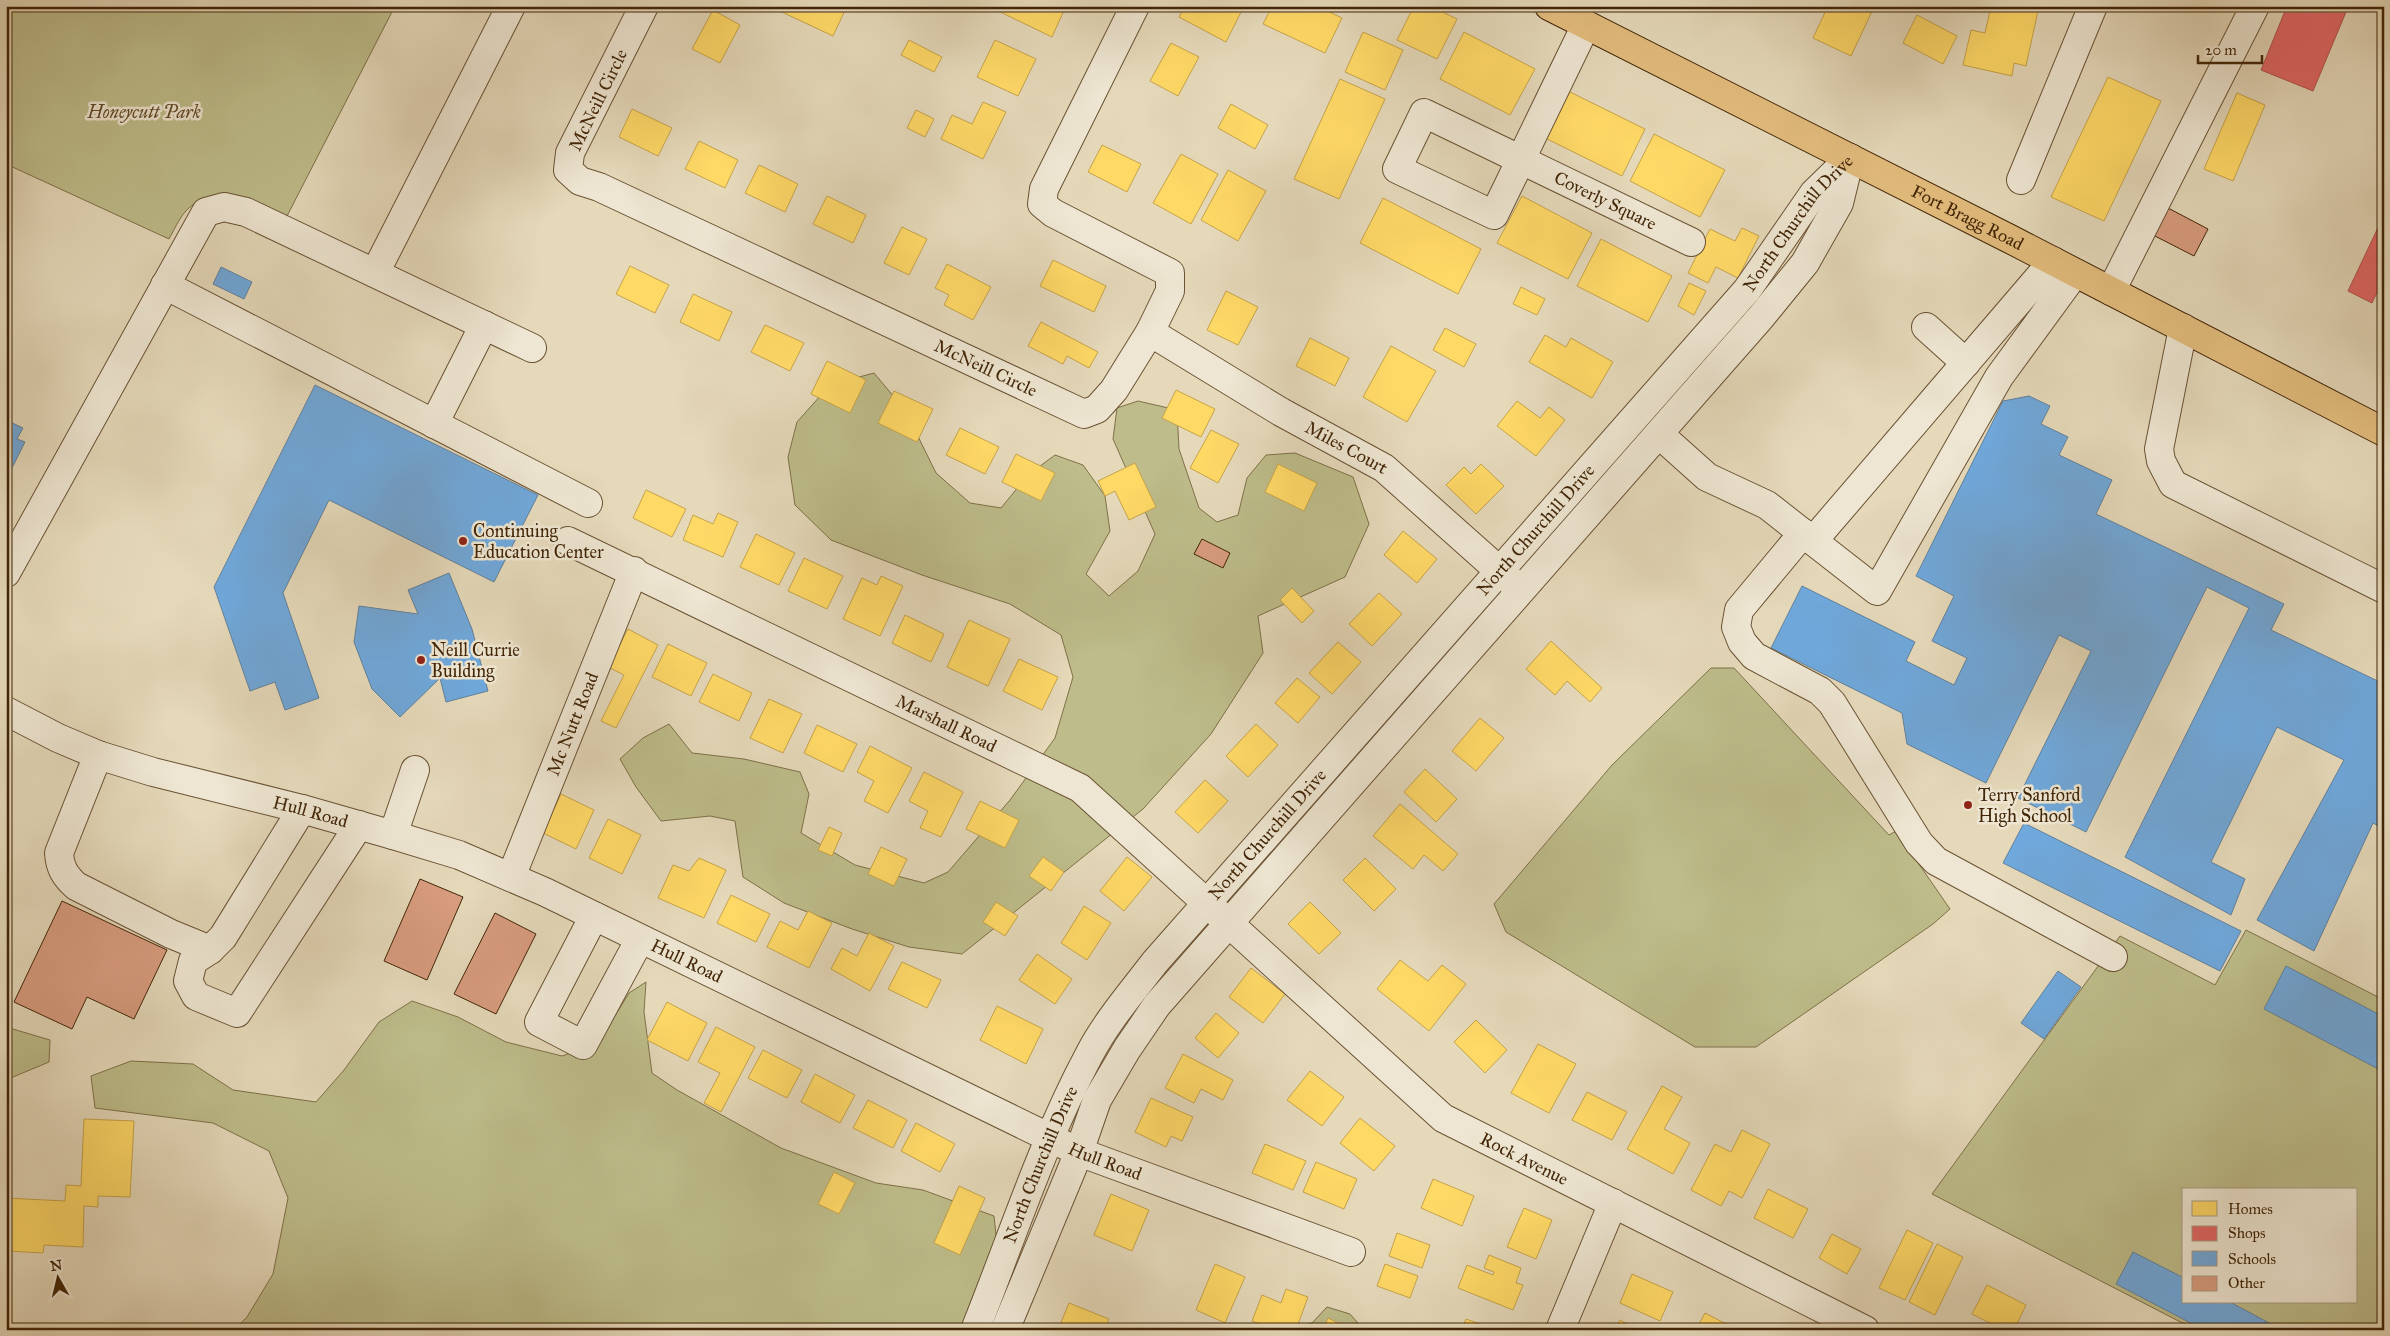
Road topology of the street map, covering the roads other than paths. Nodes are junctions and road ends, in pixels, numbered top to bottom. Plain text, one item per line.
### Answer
1 (511, 6) edge
2 (644, 6) edge
3 (1135, 6) edge
4 (1549, 6) edge
5 (2093, 6) edge
6 (2255, 6) edge
7 (1586, 25) junction
8 (1850, 158) junction
9 (2021, 180) dead end
10 (1691, 242) dead end
11 (2064, 267) junction
12 (375, 273) junction
13 (165, 285) junction
14 (2111, 291) junction
15 (484, 325) junction
16 (1926, 327) dead end
17 (2183, 328) junction
18 (1150, 332) junction
19 (532, 348) dead end
20 (1966, 363) junction
21 (434, 424) junction
22 (2384, 432) edge
23 (1659, 434) junction
24 (588, 503) dead end
25 (1808, 537) junction
26 (568, 541) dead end
27 (634, 571) junction
28 (1500, 571) junction
29 (6, 573) edge
30 (2384, 589) edge
31 (1522, 590) junction
32 (6, 711) edge
33 (98, 755) junction
34 (415, 770) dead end
35 (302, 809) junction
36 (359, 825) junction
37 (393, 835) junction
38 (511, 877) junction
39 (1207, 903) junction
40 (594, 916) junction
41 (1228, 922) junction
42 (640, 939) junction
43 (210, 950) junction
44 (2113, 956) dead end
45 (1050, 1137) junction
46 (1079, 1152) junction
47 (1613, 1203) junction
48 (1351, 1252) dead end
49 (974, 1330) edge
50 (1005, 1330) edge
51 (1560, 1330) edge
52 (1864, 1330) edge

1 - 12 street
2 - 18 street, McNeill Circle
3 - 18 street, McNeill Circle
4 - 7 main road, Fort Bragg Road
5 - 9 street
6 - 14 street
7 - 8 main road, Fort Bragg Road
7 - 10 street, Coverly Square
8 - 11 main road, Fort Bragg Road
8 - 23 street, North Churchill Drive
8 - 28 street, North Churchill Drive
11 - 14 main road, Fort Bragg Road
11 - 20 street
11 - 25 street
12 - 13 street
12 - 15 street
13 - 21 street
13 - 29 street
14 - 17 main road, Fort Bragg Road
15 - 19 street
15 - 21 street
16 - 20 street
17 - 22 main road, Fort Bragg Road
17 - 30 street
18 - 28 street, Miles Court
20 - 25 street
21 - 24 street
23 - 25 street
23 - 31 street, North Churchill Drive
25 - 44 street
26 - 27 street, Marshall Road
27 - 38 street, Mc Nutt Road
27 - 39 street, Marshall Road
28 - 31 street, Miles Court
28 - 39 street, North Churchill Drive
31 - 41 street, North Churchill Drive
32 - 33 street, Hull Road
33 - 35 street, Hull Road
33 - 43 street
34 - 37 street
35 - 36 street, Hull Road
35 - 43 street
36 - 37 street, Hull Road
36 - 43 street
37 - 38 street, Hull Road
38 - 40 street, Hull Road
39 - 41 street, Marshall Road
39 - 45 street, North Churchill Drive
40 - 42 street, Hull Road
40 - 42 street
41 - 46 street, North Churchill Drive
41 - 47 street, Rock Avenue
42 - 45 street, Hull Road
45 - 46 street, Hull Road
45 - 49 street, North Churchill Drive
46 - 48 street, Hull Road
46 - 50 street, North Churchill Drive
47 - 51 street
47 - 52 street, Rock Avenue

